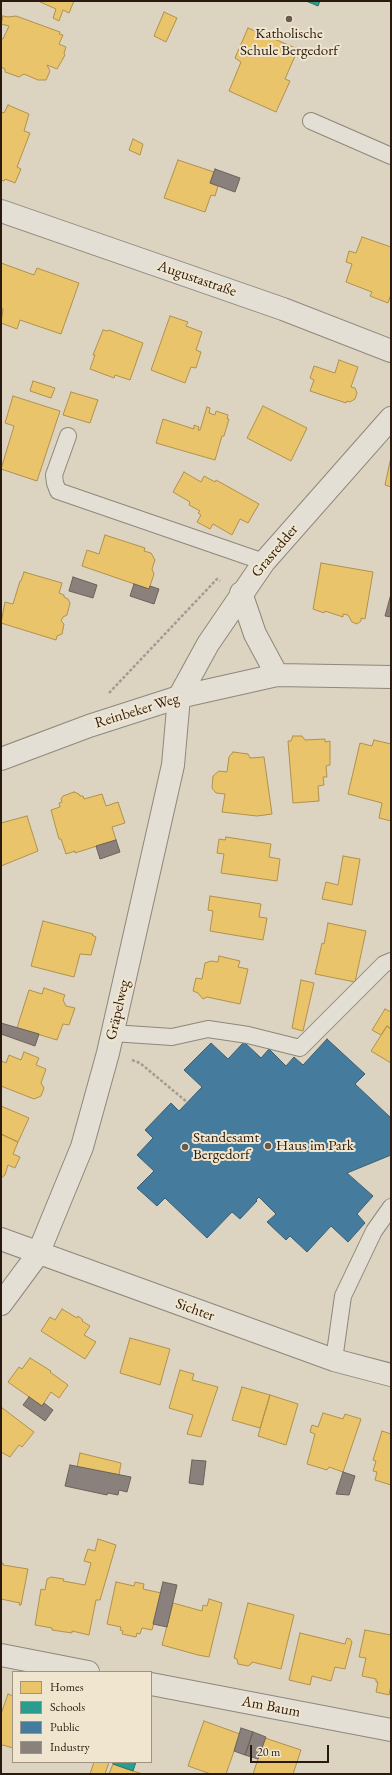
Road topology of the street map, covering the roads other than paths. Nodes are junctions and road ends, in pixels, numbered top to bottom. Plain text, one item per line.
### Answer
1 (311, 121) dead end
2 (391, 156) edge
3 (1, 211) edge
4 (391, 351) edge
5 (391, 418) edge
6 (68, 436) dead end
7 (264, 562) junction
8 (241, 593) junction
9 (277, 675) junction
10 (391, 677) edge
11 (179, 698) junction
12 (1, 759) edge
13 (391, 961) edge
14 (110, 1043) junction
15 (391, 1207) edge
16 (1, 1240) edge
17 (38, 1254) junction
18 (1, 1304) edge
19 (334, 1360) junction
20 (391, 1375) edge
21 (1, 1656) edge
22 (83, 1671) edge
23 (152, 1684) edge
24 (391, 1730) edge

1 - 2 lane
3 - 4 street, Augustastraße
5 - 7 street, Grasredder
6 - 7 lane
7 - 8 street, Grasredder
8 - 9 street
8 - 11 street, Grasredder
9 - 10 street, Reinbeker Weg
9 - 11 street, Reinbeker Weg
11 - 12 street, Reinbeker Weg
11 - 14 street, Gräpelweg
13 - 14 lane
14 - 17 street, Gräpelweg
15 - 19 lane
16 - 17 street, Sichter
17 - 18 street, Gräpelweg
17 - 19 street, Sichter
19 - 20 street, Sichter
21 - 22 street
23 - 24 street, Am Baum

